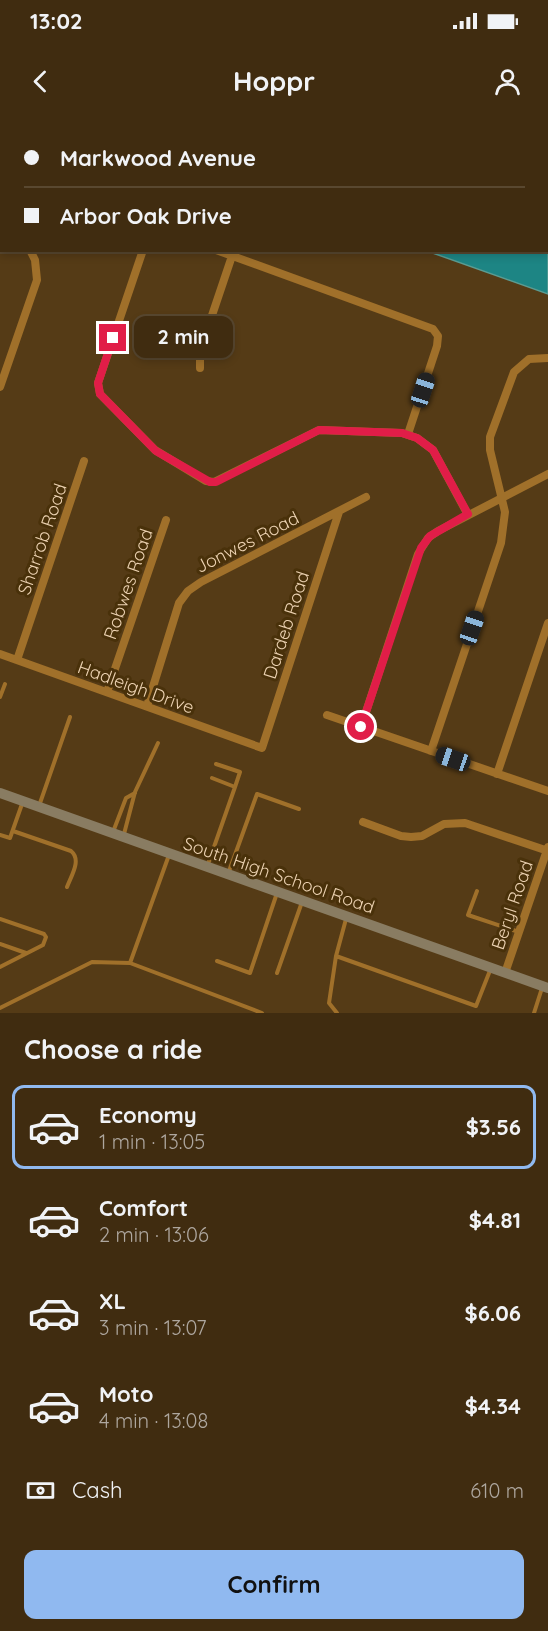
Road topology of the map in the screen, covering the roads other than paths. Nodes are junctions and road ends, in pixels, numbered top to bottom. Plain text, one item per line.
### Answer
1 (31, 252) edge
2 (142, 252) edge
3 (221, 252) edge
4 (232, 256) junction
5 (548, 358) edge
6 (200, 368) dead end
7 (0, 387) edge
8 (408, 434) junction
9 (84, 460) dead end
10 (548, 474) edge
11 (502, 496) junction
12 (366, 497) dead end
13 (339, 512) junction
14 (468, 514) junction
15 (166, 520) dead end
16 (548, 623) edge
17 (0, 654) edge
18 (17, 660) junction
19 (5, 684) dead end
20 (107, 692) junction
21 (0, 697) edge
22 (147, 706) junction
23 (327, 715) dead end
24 (70, 717) dead end
25 (361, 727) junction
26 (158, 743) dead end
27 (262, 748) joint
28 (431, 751) junction
29 (216, 764) dead end
30 (497, 774) junction
31 (212, 778) dead end
32 (235, 786) junction
33 (135, 792) junction
34 (548, 792) edge
35 (0, 793) edge
36 (23, 802) junction
37 (39, 807) junction
38 (299, 809) dead end
39 (363, 822) dead end
40 (13, 831) junction
41 (0, 834) edge
42 (118, 836) junction
43 (548, 850) edge
44 (169, 854) junction
45 (207, 867) junction
46 (228, 875) junction
47 (67, 887) dead end
48 (477, 891) dead end
49 (278, 892) junction
50 (303, 901) junction
51 (347, 917) junction
52 (0, 919) edge
53 (519, 932) junction
54 (0, 944) edge
55 (26, 953) junction
56 (336, 956) junction
57 (217, 962) dead end
58 (130, 963) junction
59 (0, 967) edge
60 (491, 968) junction
61 (277, 973) dead end
62 (505, 973) junction
63 (546, 985) edge
64 (0, 1008) edge
65 (262, 1013) edge
66 (337, 1013) edge
67 (534, 1013) edge

1 - 7 street
2 - 8 street
3 - 4 street
4 - 6 street
4 - 8 street
5 - 11 street
8 - 14 street
9 - 18 street, Sharrob Road
10 - 11 street
11 - 14 street
11 - 28 street
12 - 13 street, Jonwes Road
13 - 22 street, Jonwes Road
13 - 27 street, Dardeb Road
14 - 25 street
15 - 20 street, Robwes Road
16 - 30 street
17 - 18 street, Hadleigh Drive
18 - 20 street, Hadleigh Drive
19 - 21 lane
20 - 22 street, Hadleigh Drive
22 - 27 street, Hadleigh Drive
23 - 25 street
24 - 37 lane
25 - 28 street
26 - 33 lane
28 - 30 street
29 - 32 lane
30 - 34 street
31 - 32 lane
32 - 45 lane
33 - 42 lane
33 - 42 lane
35 - 36 street, South High School Road
36 - 37 street, South High School Road
36 - 40 lane
37 - 42 street, South High School Road
38 - 46 lane
39 - 43 street
40 - 41 lane
40 - 47 lane
42 - 44 street, South High School Road
43 - 53 street, Beryl Road
44 - 45 street, South High School Road
44 - 58 lane
45 - 46 street, South High School Road
46 - 49 street, South High School Road
48 - 53 lane
49 - 50 street, South High School Road
49 - 57 lane
50 - 51 street, South High School Road
50 - 61 lane
51 - 56 lane
51 - 60 street, South High School Road
52 - 55 lane
53 - 62 street, Beryl Road
54 - 55 lane
55 - 59 lane
56 - 60 lane
56 - 66 lane
58 - 64 lane
58 - 65 lane
60 - 62 street, South High School Road
62 - 63 street, South High School Road
63 - 67 lane

